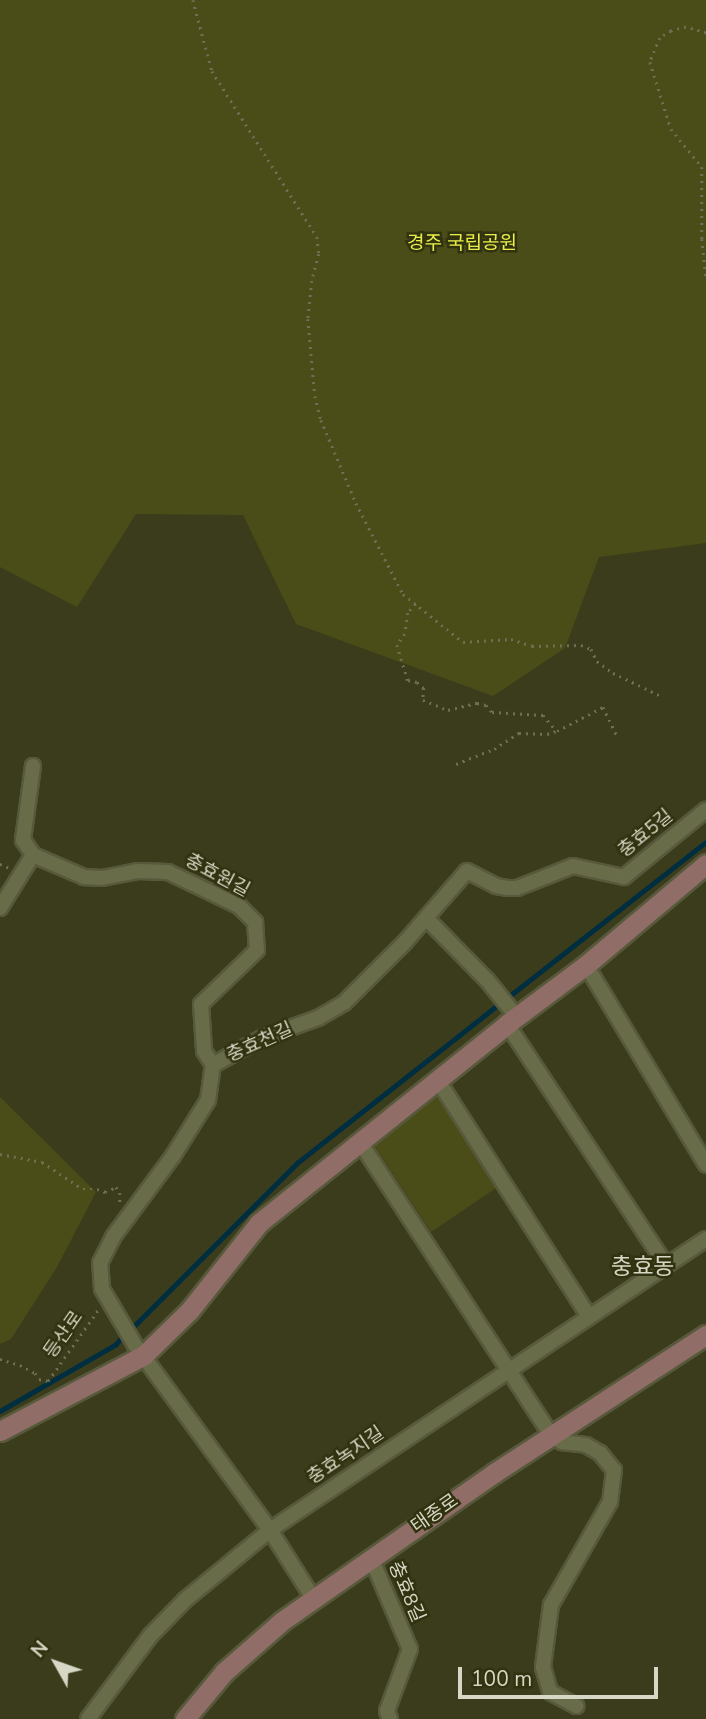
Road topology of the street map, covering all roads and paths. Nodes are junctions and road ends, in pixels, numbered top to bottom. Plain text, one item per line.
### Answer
1 (193, 0) edge
2 (706, 33) edge
3 (706, 278) edge
4 (416, 604) junction
5 (661, 696) dead end
6 (557, 731) junction
7 (617, 736) dead end
8 (456, 764) dead end
9 (33, 766) dead end
10 (706, 810) edge
11 (33, 855) junction
12 (706, 864) edge
13 (0, 908) edge
14 (426, 918) junction
15 (586, 965) junction
16 (512, 1020) junction
17 (213, 1065) junction
18 (437, 1079) junction
19 (706, 1136) edge
20 (360, 1142) junction
21 (693, 1145) junction
22 (0, 1154) edge
23 (706, 1165) edge
24 (122, 1224) junction
25 (706, 1239) edge
26 (666, 1265) junction
27 (103, 1292) junction
28 (590, 1317) junction
29 (706, 1335) edge
30 (144, 1355) junction
31 (0, 1359) edge
32 (509, 1370) junction
33 (0, 1432) edge
34 (552, 1436) junction
35 (270, 1530) junction
36 (371, 1558) junction
37 (313, 1598) junction
38 (576, 1706) dead end
39 (88, 1719) edge
40 (185, 1719) edge
41 (390, 1719) edge

1 - 4 path
2 - 3 path
4 - 5 path
4 - 6 path
6 - 7 path
6 - 8 path
9 - 11 street
10 - 14 street, 충효5길
11 - 13 street
11 - 17 street, 충효원길
12 - 15 street
14 - 16 street
14 - 17 street, 충효천길
15 - 16 street
15 - 21 street
16 - 18 street
16 - 26 street
17 - 24 street, 충효천길
18 - 20 street
18 - 28 street
19 - 21 street
20 - 30 street
20 - 32 street
21 - 23 street
22 - 24 path
24 - 27 street, 충효천길
25 - 26 street, 충효녹지길
26 - 28 street, 충효녹지길
27 - 30 street
27 - 31 path, 등산로
28 - 32 street, 충효녹지길
29 - 34 street, 태종로
30 - 33 street
30 - 35 street
32 - 34 street
32 - 35 street, 충효녹지길
34 - 36 street, 태종로
34 - 38 street
35 - 37 street
35 - 39 street, 충효녹지길
36 - 37 street, 태종로
36 - 41 street, 충효8길
37 - 40 street, 태종로

